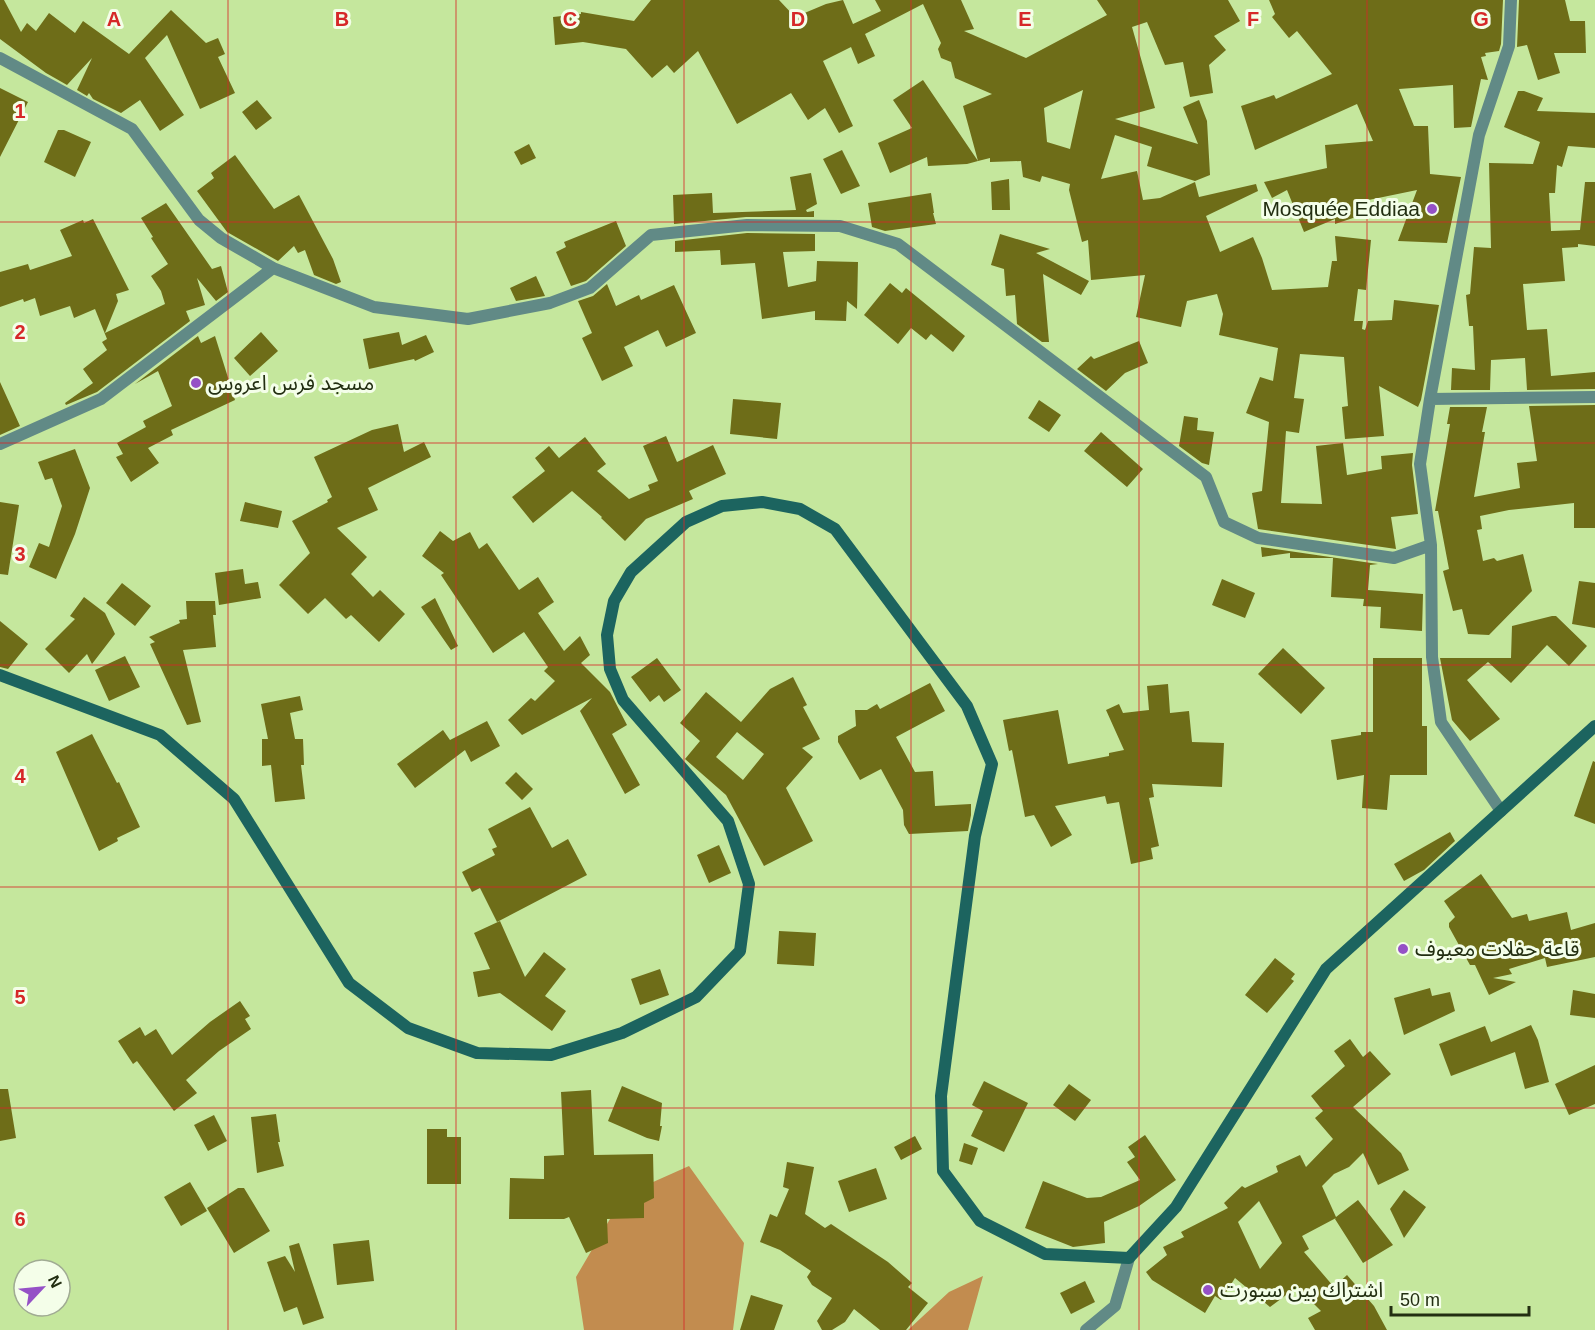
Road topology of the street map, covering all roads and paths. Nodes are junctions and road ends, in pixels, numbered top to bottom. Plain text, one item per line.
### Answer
1 (1511, 0) edge
2 (0, 58) edge
3 (273, 268) junction
4 (1595, 397) edge
5 (1430, 399) junction
6 (0, 444) edge
7 (1431, 545) junction
8 (0, 675) edge
9 (1595, 726) edge
10 (1501, 811) junction
11 (1130, 1258) junction
12 (1086, 1330) edge

1 - 5 street
2 - 3 street
3 - 6 street
3 - 7 street
4 - 5 street
5 - 7 street
7 - 10 street
8 - 11 street
9 - 10 street
10 - 11 street
11 - 12 street

